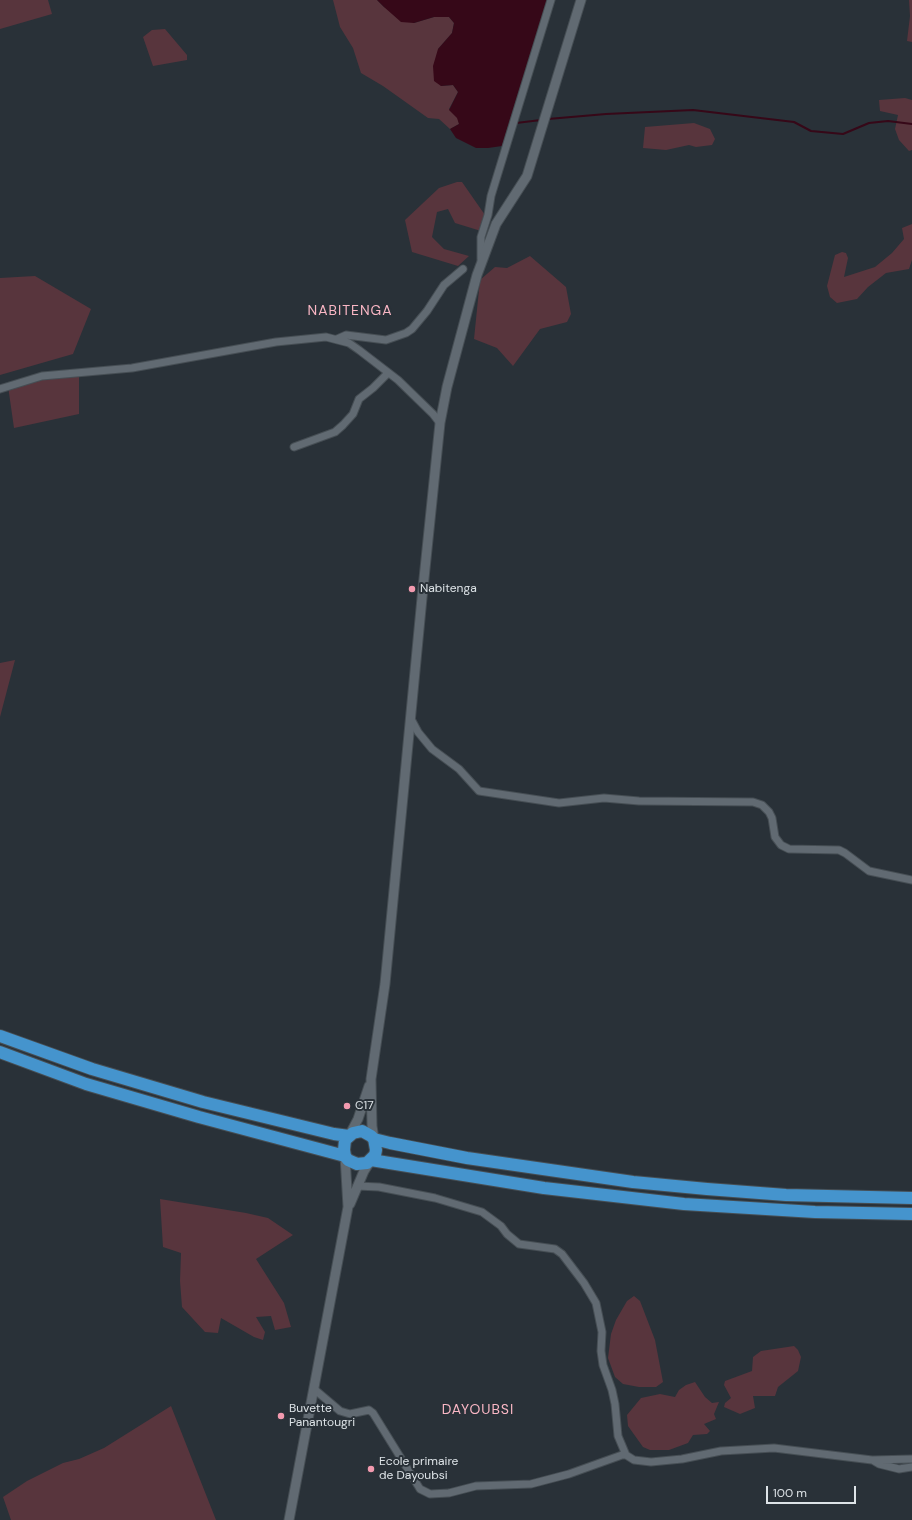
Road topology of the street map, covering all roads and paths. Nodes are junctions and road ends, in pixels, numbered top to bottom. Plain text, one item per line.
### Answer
1 (551, 0) edge
2 (581, 0) edge
3 (482, 265) junction
4 (463, 269) dead end
5 (337, 339) junction
6 (388, 372) junction
7 (0, 389) edge
8 (440, 423) junction
9 (294, 447) dead end
10 (411, 719) junction
11 (912, 880) edge
12 (0, 1036) edge
13 (0, 1052) edge
14 (371, 1079) junction
15 (349, 1136) junction
16 (374, 1139) junction
17 (345, 1156) junction
18 (371, 1160) junction
19 (357, 1186) junction
20 (912, 1198) edge
21 (348, 1207) junction
22 (912, 1214) edge
23 (314, 1388) junction
24 (626, 1455) junction
25 (912, 1459) edge
26 (872, 1460) junction
27 (912, 1467) edge
28 (289, 1520) edge

1 - 3 street
2 - 3 street
3 - 8 street
4 - 5 street
5 - 6 street
5 - 7 street
6 - 8 street
6 - 9 street
8 - 10 street
10 - 11 street
10 - 14 street
12 - 15 highway
13 - 17 highway
14 - 15 street
14 - 16 street
15 - 16 highway
15 - 17 highway
16 - 18 highway
16 - 20 highway
17 - 18 highway
17 - 21 street
18 - 19 street
18 - 22 highway
19 - 21 street
19 - 24 street
21 - 23 street
23 - 24 street
23 - 28 street
24 - 26 street
25 - 26 street
26 - 27 street

